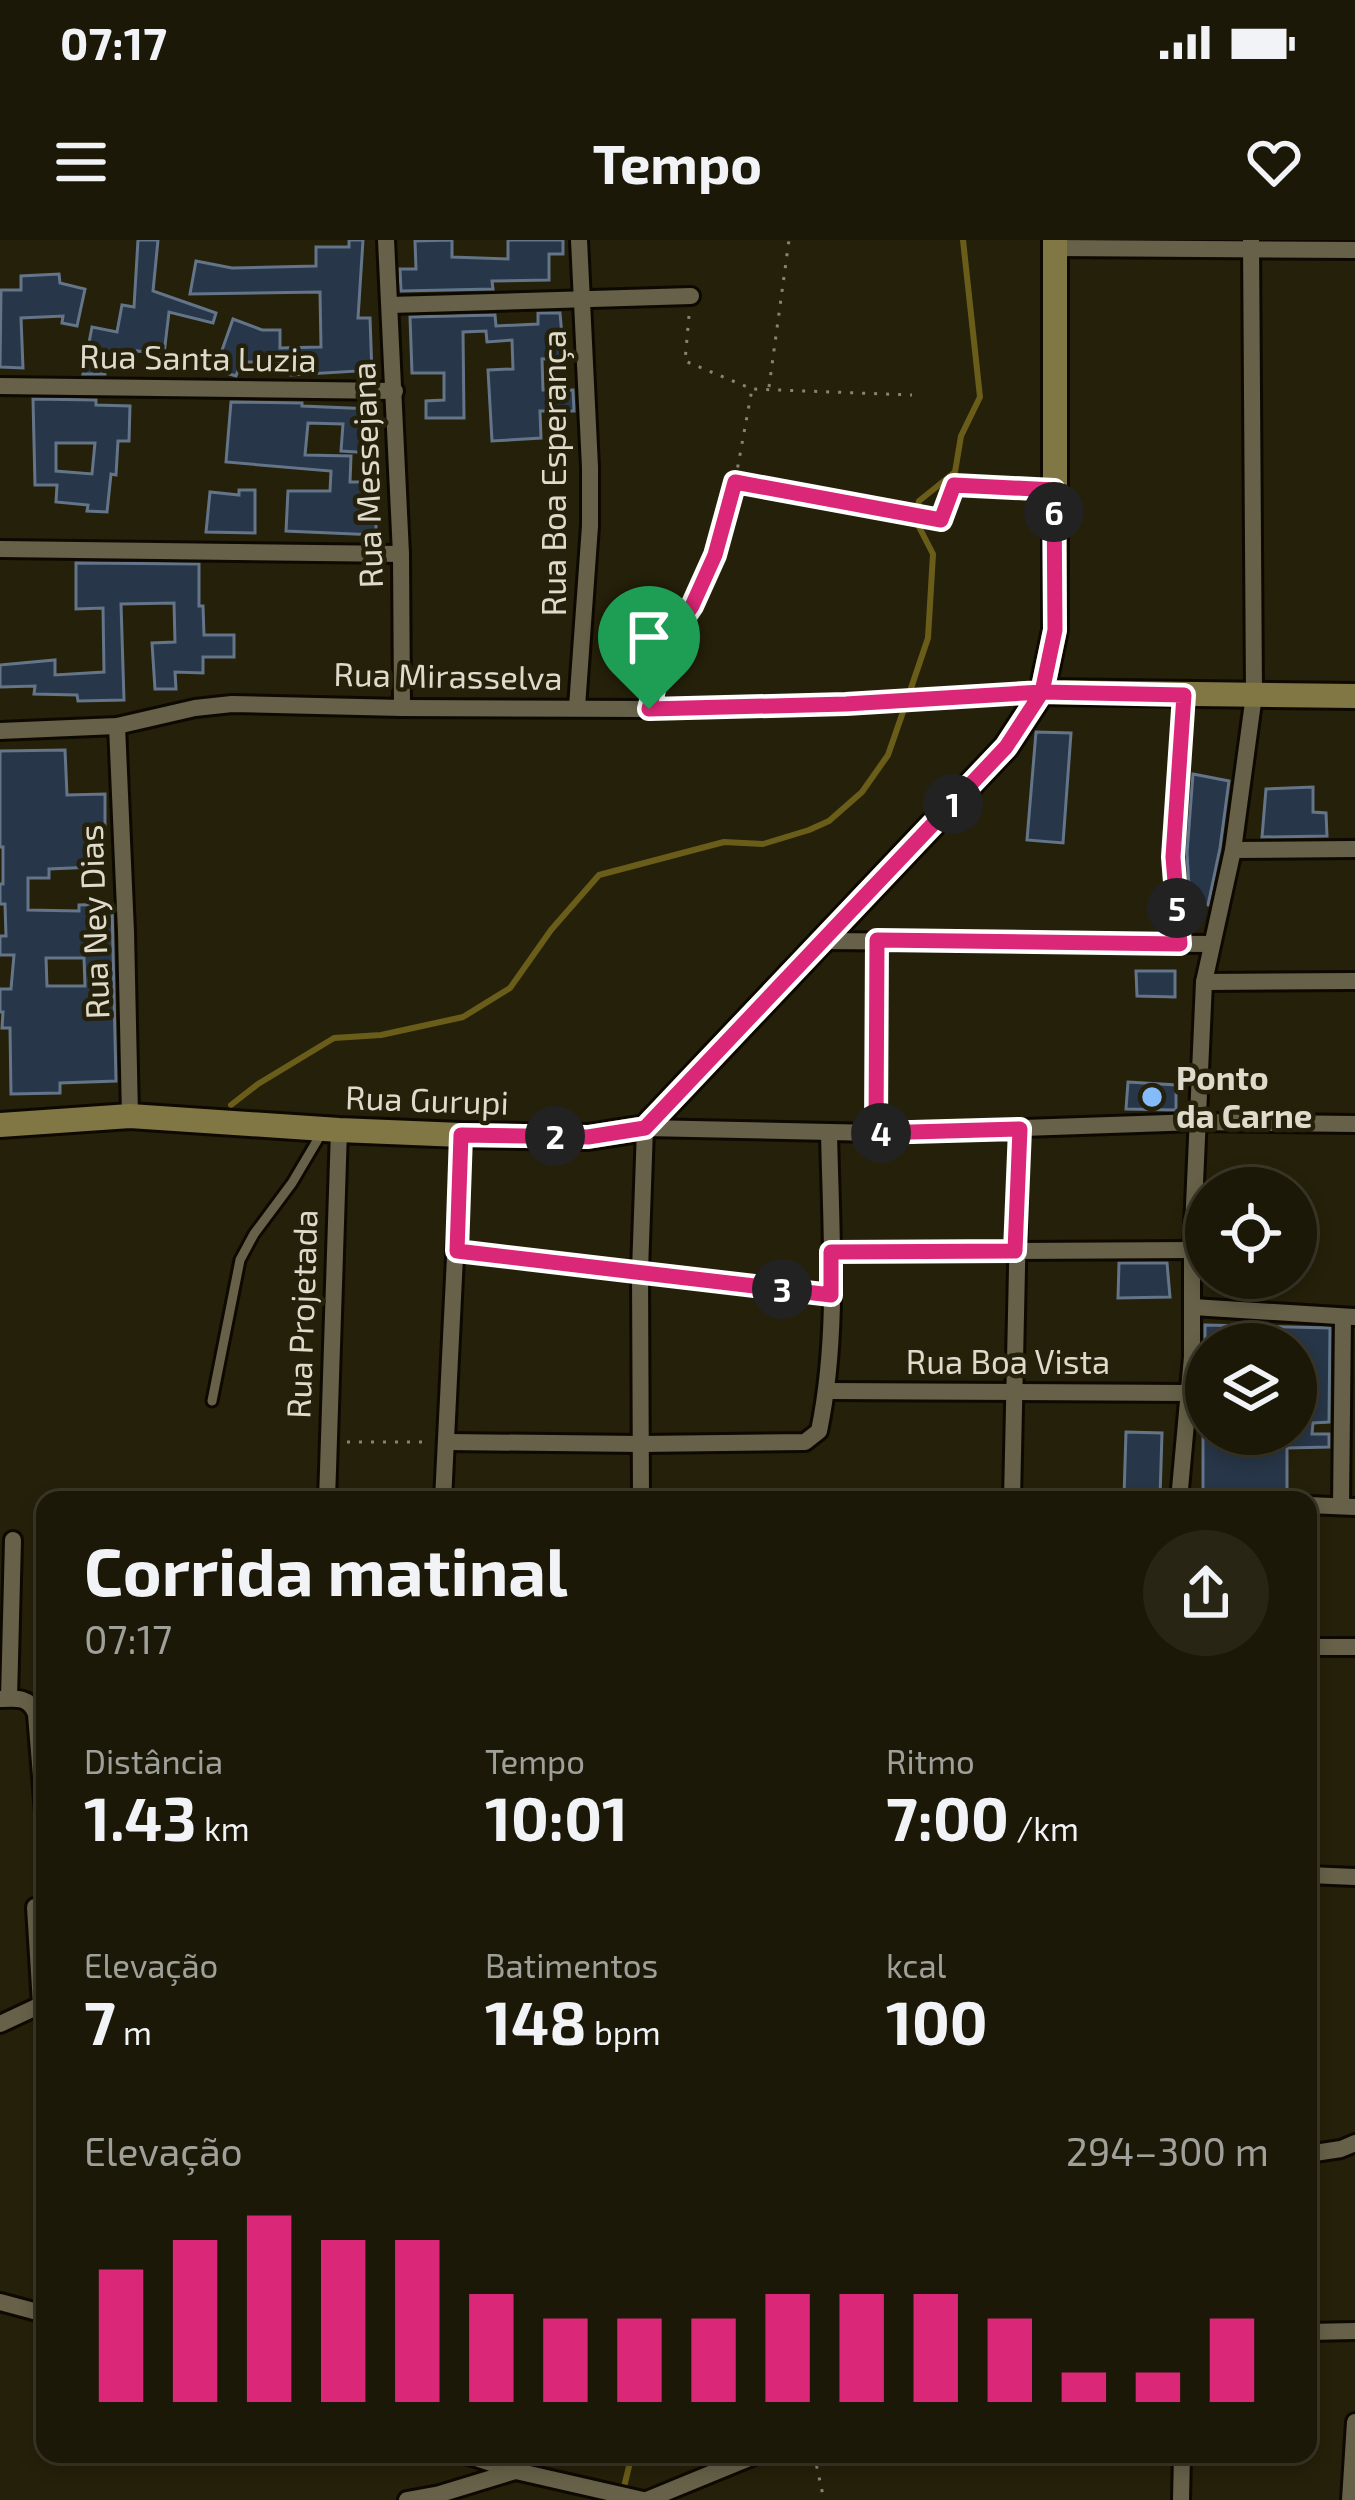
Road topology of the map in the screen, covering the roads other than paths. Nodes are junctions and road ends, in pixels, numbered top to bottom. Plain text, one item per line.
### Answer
1 (386, 240) edge
2 (579, 240) edge
3 (1055, 244) edge
4 (1251, 245) edge
5 (1355, 250) edge
6 (691, 296) road end
7 (583, 299) junction
8 (390, 305) junction
9 (0, 386) edge
10 (395, 391) junction
11 (0, 549) edge
12 (401, 554) junction
13 (1042, 692) junction
14 (1184, 695) junction
15 (1253, 695) junction
16 (1355, 696) edge
17 (846, 704) road end
18 (577, 707) junction
19 (402, 708) junction
20 (117, 726) junction
21 (0, 731) edge
22 (1355, 849) edge
23 (1233, 850) junction
24 (877, 940) junction
25 (821, 941) junction
26 (1180, 944) junction
27 (1210, 944) junction
28 (1355, 981) edge
29 (1204, 982) junction
30 (130, 1116) junction
31 (1197, 1122) junction
32 (1355, 1124) edge
33 (0, 1125) edge
34 (645, 1128) junction
35 (1020, 1129) junction
36 (331, 1130) junction
37 (830, 1132) junction
38 (876, 1133) junction
39 (461, 1135) junction
40 (1195, 1167) edge
41 (1185, 1250) edge
42 (457, 1251) junction
43 (1015, 1251) junction
44 (831, 1252) junction
45 (640, 1271) junction
46 (831, 1295) junction
47 (1193, 1299) edge
48 (1193, 1307) junction
49 (1349, 1317) edge
50 (1192, 1323) edge
51 (827, 1391) junction
52 (1012, 1391) junction
53 (1185, 1393) edge
54 (212, 1401) dead end
55 (1185, 1436) edge
56 (448, 1442) junction
57 (641, 1444) junction
58 (327, 1491) edge
59 (444, 1491) edge
60 (641, 1491) edge
61 (1012, 1491) edge
62 (1180, 1491) edge
63 (1317, 1505) edge
64 (1348, 1507) edge
65 (14, 1540) dead end
66 (1317, 1647) edge
67 (1355, 1647) edge
68 (5, 1698) edge
69 (36, 1714) edge
70 (1317, 1875) edge
71 (1355, 1877) edge
72 (35, 1907) dead end
73 (36, 1919) edge
74 (36, 2007) edge
75 (0, 2024) edge
76 (1355, 2143) edge
77 (1317, 2153) edge
78 (0, 2302) edge
79 (36, 2312) edge
80 (1355, 2331) edge
81 (1317, 2332) edge
82 (1355, 2422) edge
83 (517, 2463) edge
84 (522, 2463) edge
85 (732, 2463) edge
86 (1182, 2463) edge
87 (642, 2499) edge
88 (407, 2500) edge
89 (1180, 2500) edge
90 (1350, 2500) edge

1 - 8 street, Rua Messejana
2 - 7 street, Rua Boa Esperança
3 - 4 street
3 - 13 street
4 - 5 street
4 - 15 street
6 - 7 street
7 - 8 street
7 - 18 street, Rua Boa Esperança
8 - 10 street, Rua Messejana
9 - 10 street, Rua Santa Luzia
10 - 12 street, Rua Messejana
11 - 12 street
12 - 19 street, Rua Messejana
13 - 14 street
13 - 25 street
14 - 15 street
14 - 26 street
15 - 16 street
15 - 23 street
17 - 18 street, Rua Mirasselva
18 - 19 street, Rua Mirasselva
19 - 20 street, Rua Mirasselva
20 - 21 street, Rua Mirasselva
20 - 30 street, Rua Ney Dias
22 - 23 street
23 - 27 street
24 - 25 street
24 - 26 street
24 - 38 street
25 - 34 street
26 - 27 street
27 - 29 street
28 - 29 street
29 - 31 street
30 - 33 street, Rua Gurupi
30 - 36 street, Rua Gurupi
31 - 32 street, Rua Gurupi
31 - 35 street, Rua Gurupi
31 - 40 street
34 - 37 street, Rua Gurupi
34 - 39 street, Rua Gurupi
34 - 45 street
35 - 38 street, Rua Gurupi
35 - 43 street
36 - 39 street, Rua Gurupi
36 - 54 lane
36 - 58 street, Rua Projetada
37 - 38 street, Rua Gurupi
37 - 44 street
39 - 42 street
41 - 43 street
42 - 45 street
42 - 56 street
43 - 44 street
43 - 52 street
44 - 46 street
45 - 46 street
45 - 57 street
46 - 51 street
47 - 48 street
48 - 49 street
48 - 50 street
49 - 64 street
51 - 52 street, Rua Boa Vista
51 - 57 street
52 - 53 street, Rua Boa Vista
52 - 61 street
55 - 62 street
56 - 57 street
56 - 59 street
57 - 60 street
63 - 64 street
65 - 68 street
66 - 67 street
68 - 69 street
70 - 71 street
72 - 73 street
74 - 75 street
76 - 77 street
78 - 79 street
80 - 81 street
82 - 90 street
83 - 88 street
84 - 87 street
85 - 87 street
86 - 89 street

